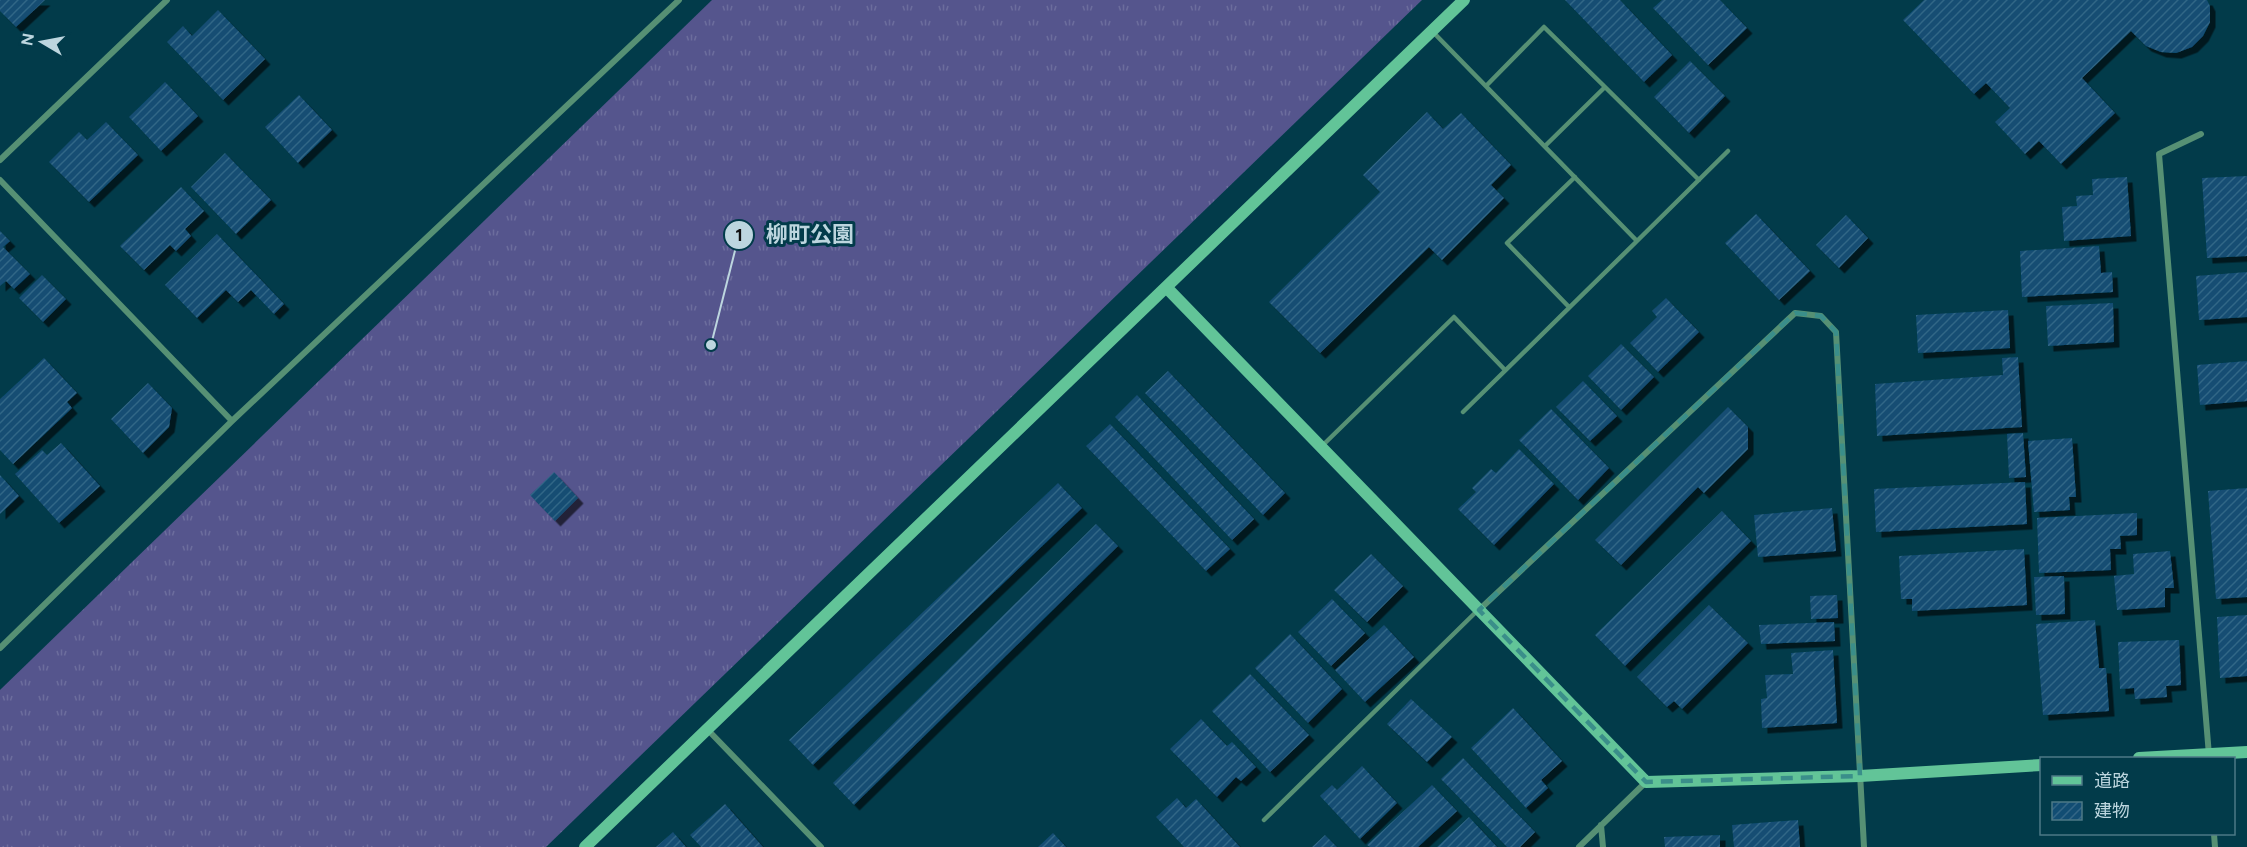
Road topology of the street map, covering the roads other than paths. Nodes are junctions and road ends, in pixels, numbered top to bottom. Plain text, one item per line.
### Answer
1 (167, 0) edge
2 (679, 0) edge
3 (1464, 0) edge
4 (1432, 31) junction
5 (1486, 86) junction
6 (1605, 87) junction
7 (2201, 134) dead end
8 (1545, 146) junction
9 (1728, 151) dead end
10 (0, 160) edge
11 (1575, 177) junction
12 (0, 180) edge
13 (1699, 180) junction
14 (1637, 241) junction
15 (1166, 287) junction
16 (1569, 307) junction
17 (1505, 370) junction
18 (1463, 412) dead end
19 (232, 421) junction
20 (1321, 447) junction
21 (1479, 610) junction
22 (0, 648) edge
23 (707, 729) junction
24 (2247, 752) edge
25 (2209, 756) edge
26 (2186, 757) edge
27 (2040, 765) edge
28 (1860, 776) junction
29 (1646, 782) junction
30 (1264, 820) dead end
31 (1601, 825) junction
32 (585, 847) edge
33 (821, 847) edge
34 (1579, 847) edge
35 (1603, 847) edge
36 (1864, 847) edge

1 - 10 street
2 - 19 street
3 - 4 street
4 - 5 lane
4 - 15 street
5 - 6 lane
5 - 8 lane
6 - 8 lane
6 - 13 lane
7 - 25 street
8 - 11 lane
9 - 13 lane
11 - 14 lane
11 - 16 lane
12 - 19 street
13 - 14 lane
14 - 16 lane
15 - 20 street
15 - 23 street
16 - 17 lane
17 - 18 lane
17 - 20 lane
19 - 22 street
20 - 21 street
21 - 28 street
21 - 29 street
21 - 30 lane
23 - 32 street
23 - 33 street
24 - 25 street
25 - 26 street
27 - 28 street
28 - 29 street
28 - 36 street
29 - 31 street
31 - 34 street
31 - 35 street

